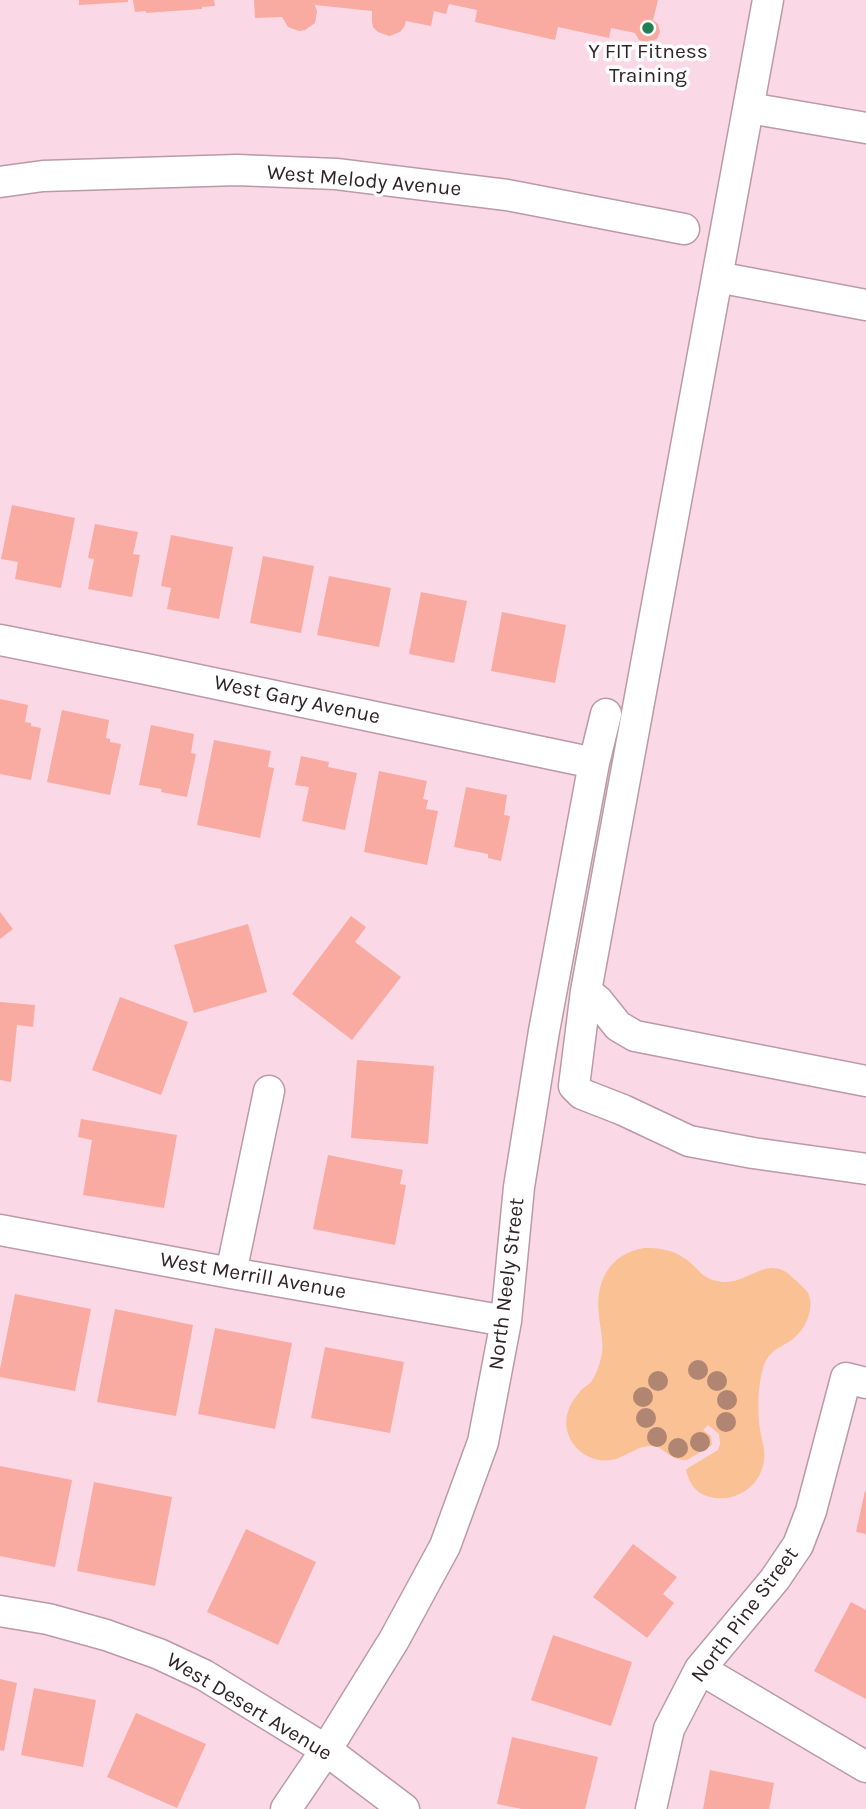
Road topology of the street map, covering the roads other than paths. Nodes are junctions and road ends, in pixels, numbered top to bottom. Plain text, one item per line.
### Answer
1 (768, 0) edge
2 (748, 108) junction
3 (866, 128) edge
4 (0, 182) edge
5 (684, 229) dead end
6 (717, 277) junction
7 (866, 305) edge
8 (0, 640) edge
9 (606, 714) dead end
10 (594, 763) junction
11 (586, 991) junction
12 (866, 1081) edge
13 (269, 1091) dead end
14 (866, 1169) edge
15 (0, 1230) edge
16 (231, 1273) junction
17 (506, 1321) junction
18 (856, 1380) edge
19 (0, 1611) edge
20 (700, 1669) junction
21 (326, 1750) junction
22 (866, 1767) edge
23 (286, 1809) edge
24 (404, 1809) edge
25 (651, 1809) edge

1 - 2 street
2 - 3 street
2 - 6 street
4 - 5 street, West Melody Avenue
6 - 7 street
6 - 11 street
8 - 10 street, West Gary Avenue
9 - 10 street, North Neely Street
10 - 17 street, North Neely Street
11 - 12 street
11 - 14 street
13 - 16 street
15 - 16 street, West Merrill Avenue
16 - 17 street, West Merrill Avenue
17 - 21 street, North Neely Street
18 - 20 street, North Pine Street
19 - 21 street, West Desert Avenue
20 - 22 street
20 - 25 street, North Pine Street
21 - 23 street, North Neely Street
21 - 24 street, West Desert Avenue

